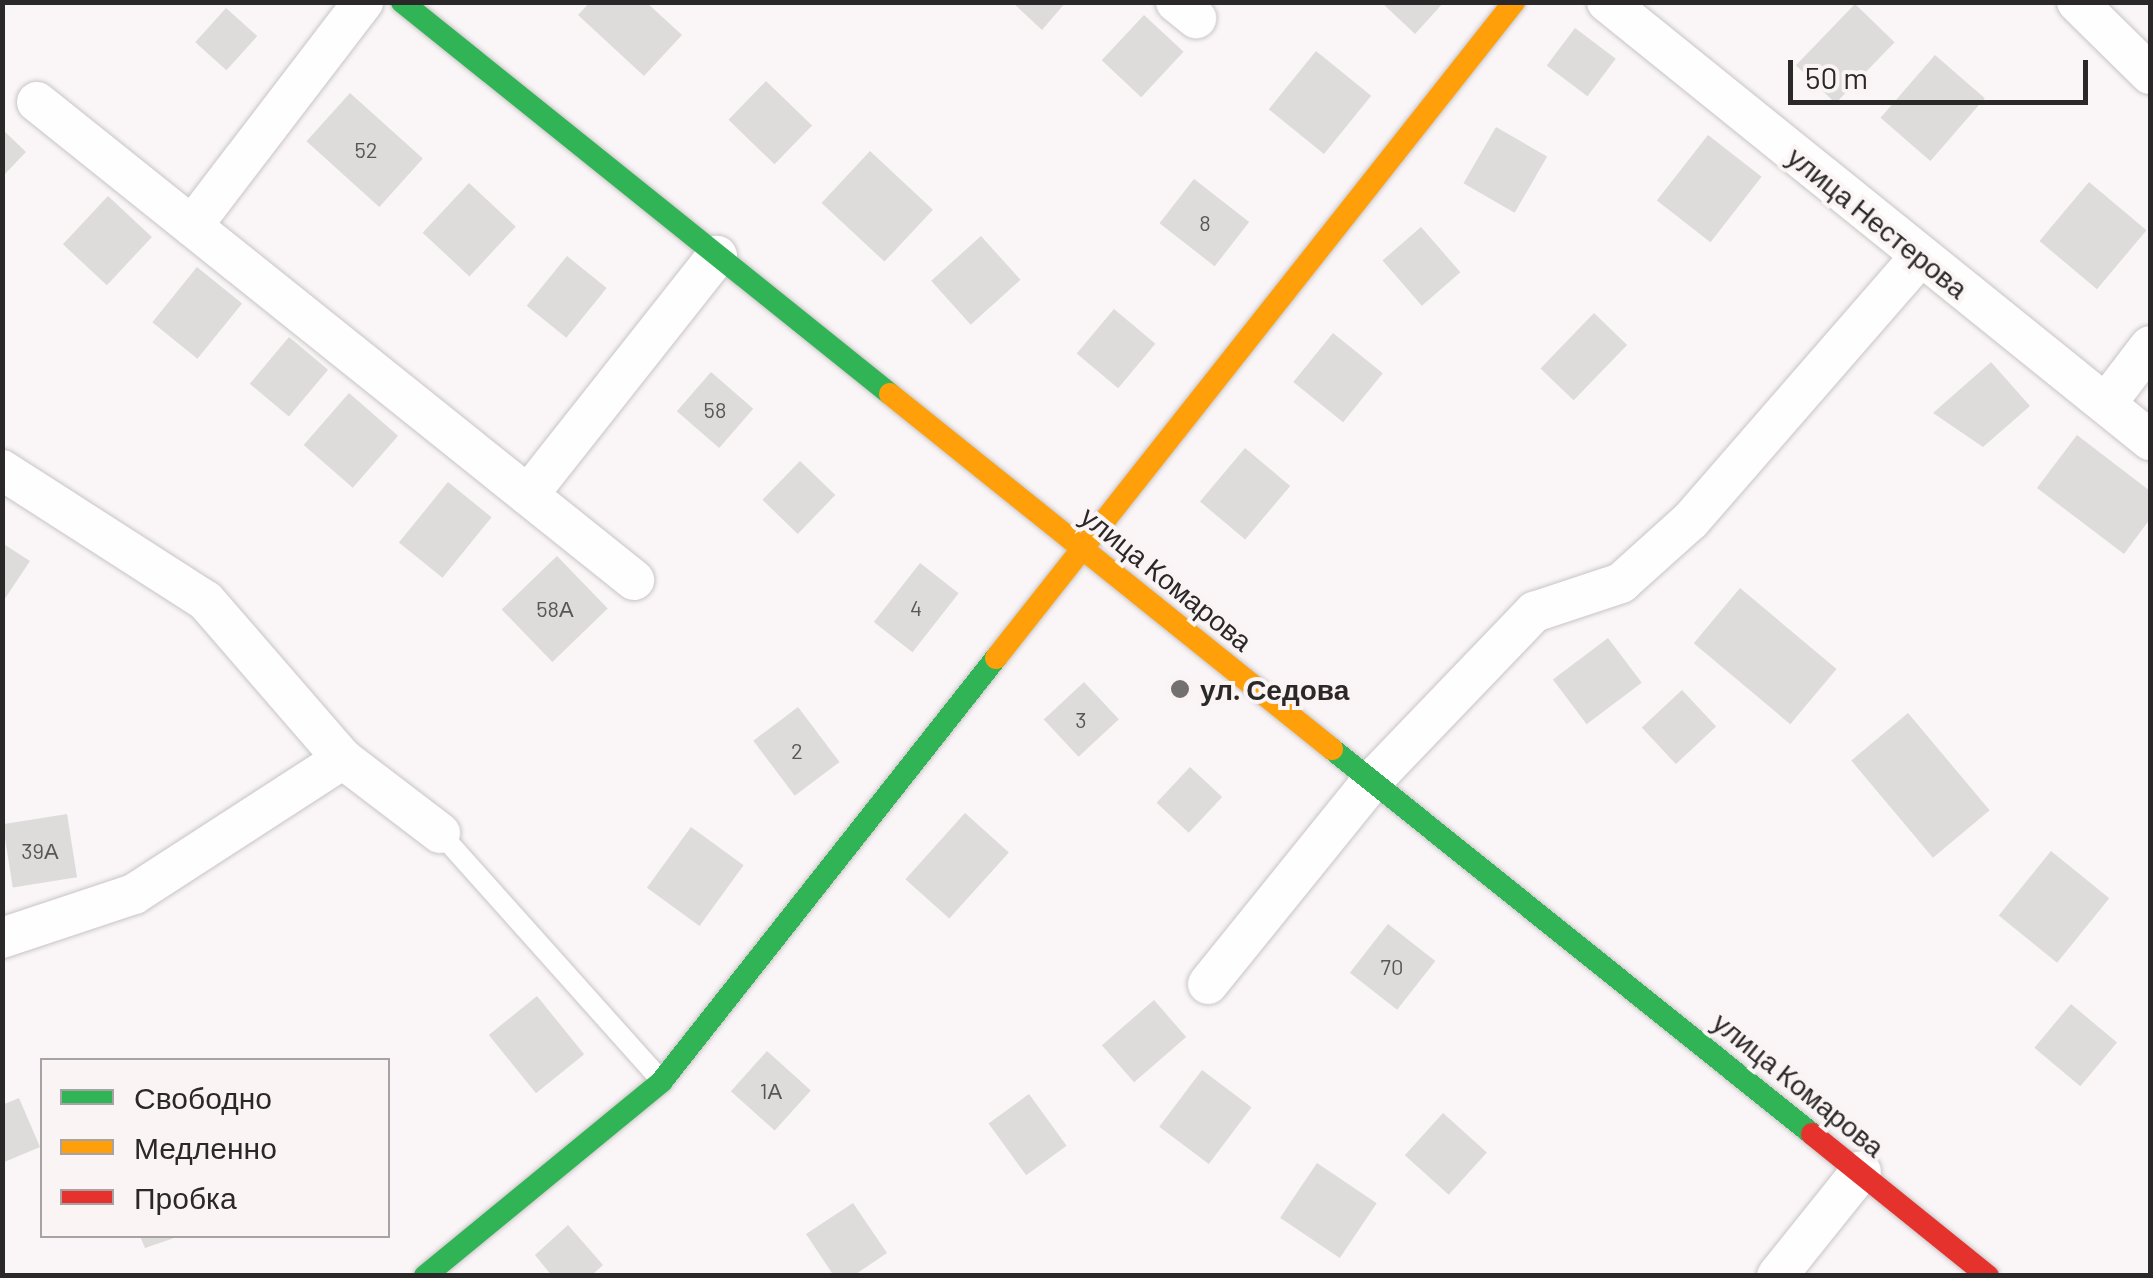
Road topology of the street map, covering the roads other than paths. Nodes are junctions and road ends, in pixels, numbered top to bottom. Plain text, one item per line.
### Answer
1 (363, 2) edge
2 (402, 2) edge
3 (1514, 2) edge
4 (1608, 2) edge
5 (2077, 2) edge
6 (2150, 74) edge
7 (37, 102) dead end
8 (192, 226) junction
9 (717, 256) junction
10 (1919, 258) junction
11 (2150, 346) edge
12 (2108, 401) junction
13 (2150, 440) edge
14 (2, 470) edge
15 (528, 495) junction
16 (1080, 546) junction
17 (634, 580) dead end
18 (343, 760) junction
19 (1371, 782) junction
20 (440, 833) joint
21 (2, 938) edge
22 (1208, 984) dead end
23 (662, 1081) junction
24 (1861, 1171) junction
25 (426, 1276) edge
26 (1777, 1276) edge
27 (1988, 1276) edge

1 - 8 street
2 - 9 main road, улица Комарова
3 - 16 main road
4 - 10 street, улица Нестерова
5 - 6 street
7 - 8 street
8 - 15 street
9 - 15 street
9 - 16 main road, улица Комарова
10 - 12 street, улица Нестерова
10 - 19 street
11 - 12 street
12 - 13 street, улица Нестерова
14 - 18 street
15 - 17 street
16 - 19 main road, улица Комарова
16 - 23 main road
18 - 20 street
18 - 21 street
19 - 22 street
19 - 24 main road, улица Комарова
20 - 23 lane
23 - 25 main road
24 - 26 street
24 - 27 main road, улица Комарова

